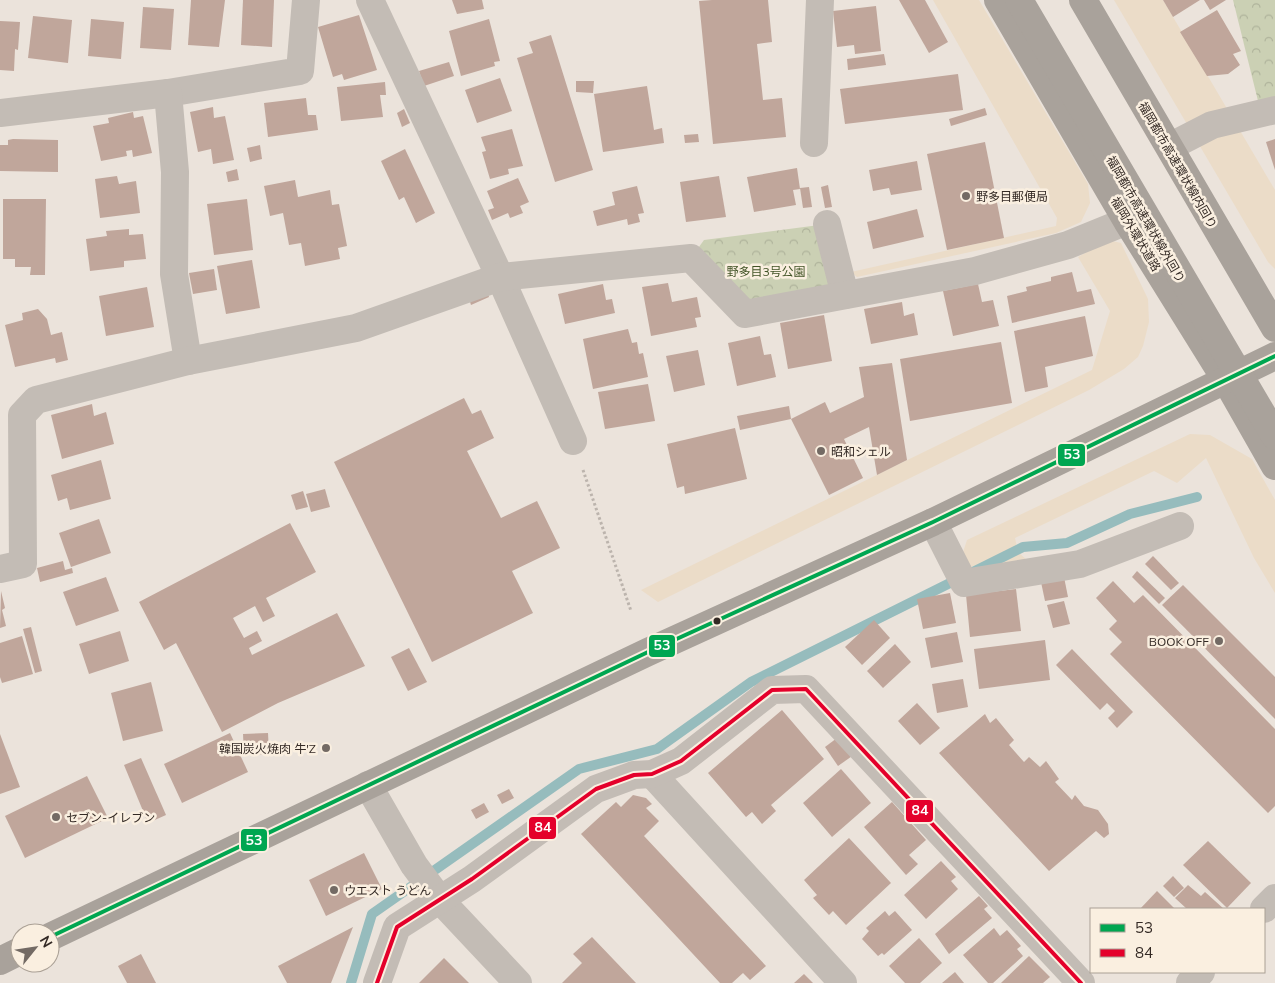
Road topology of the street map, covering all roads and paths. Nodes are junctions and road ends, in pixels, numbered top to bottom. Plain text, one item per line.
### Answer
1 (306, 0) edge
2 (370, 0) edge
3 (820, 0) edge
4 (998, 0) edge
5 (1019, 0) edge
6 (1083, 0) edge
7 (1091, 0) edge
8 (168, 93) junction
9 (1275, 110) edge
10 (0, 113) edge
11 (814, 143) dead end
12 (1177, 143) junction
13 (1127, 221) junction
14 (827, 224) dead end
15 (500, 277) junction
16 (844, 295) junction
17 (1275, 320) edge
18 (1275, 328) edge
19 (1275, 356) edge
20 (188, 361) junction
21 (1226, 380) junction
22 (1275, 436) edge
23 (573, 441) joint
24 (1275, 466) edge
25 (933, 522) junction
26 (1180, 526) dead end
27 (0, 569) edge
28 (632, 610) dead end
29 (652, 774) junction
30 (368, 785) junction
31 (1275, 898) edge
32 (440, 900) junction
33 (1265, 908) edge
34 (60, 932) edge
35 (1200, 973) edge
36 (377, 983) edge
37 (518, 983) edge
38 (843, 983) edge
39 (1081, 983) edge
40 (1190, 983) edge

1 - 8 street
2 - 15 street
3 - 11 street
4 - 13 highway, 福岡外環状道路
5 - 22 highway, 福岡都市高速環状線外回り, bridge
6 - 18 highway, 福岡都市高速環状線内回り
7 - 12 highway
8 - 10 street
8 - 20 street
9 - 12 street
12 - 17 highway
13 - 16 street
13 - 21 highway, 福岡外環状道路
14 - 16 street
15 - 16 street
15 - 20 street
15 - 23 street
19 - 21 highway
20 - 27 street
21 - 24 highway, 福岡外環状道路
21 - 25 highway
23 - 28 path
25 - 26 street
25 - 30 highway
29 - 32 street
29 - 38 street
29 - 39 street
30 - 32 street
30 - 34 highway
31 - 33 street
32 - 36 street
32 - 37 street
35 - 40 street

